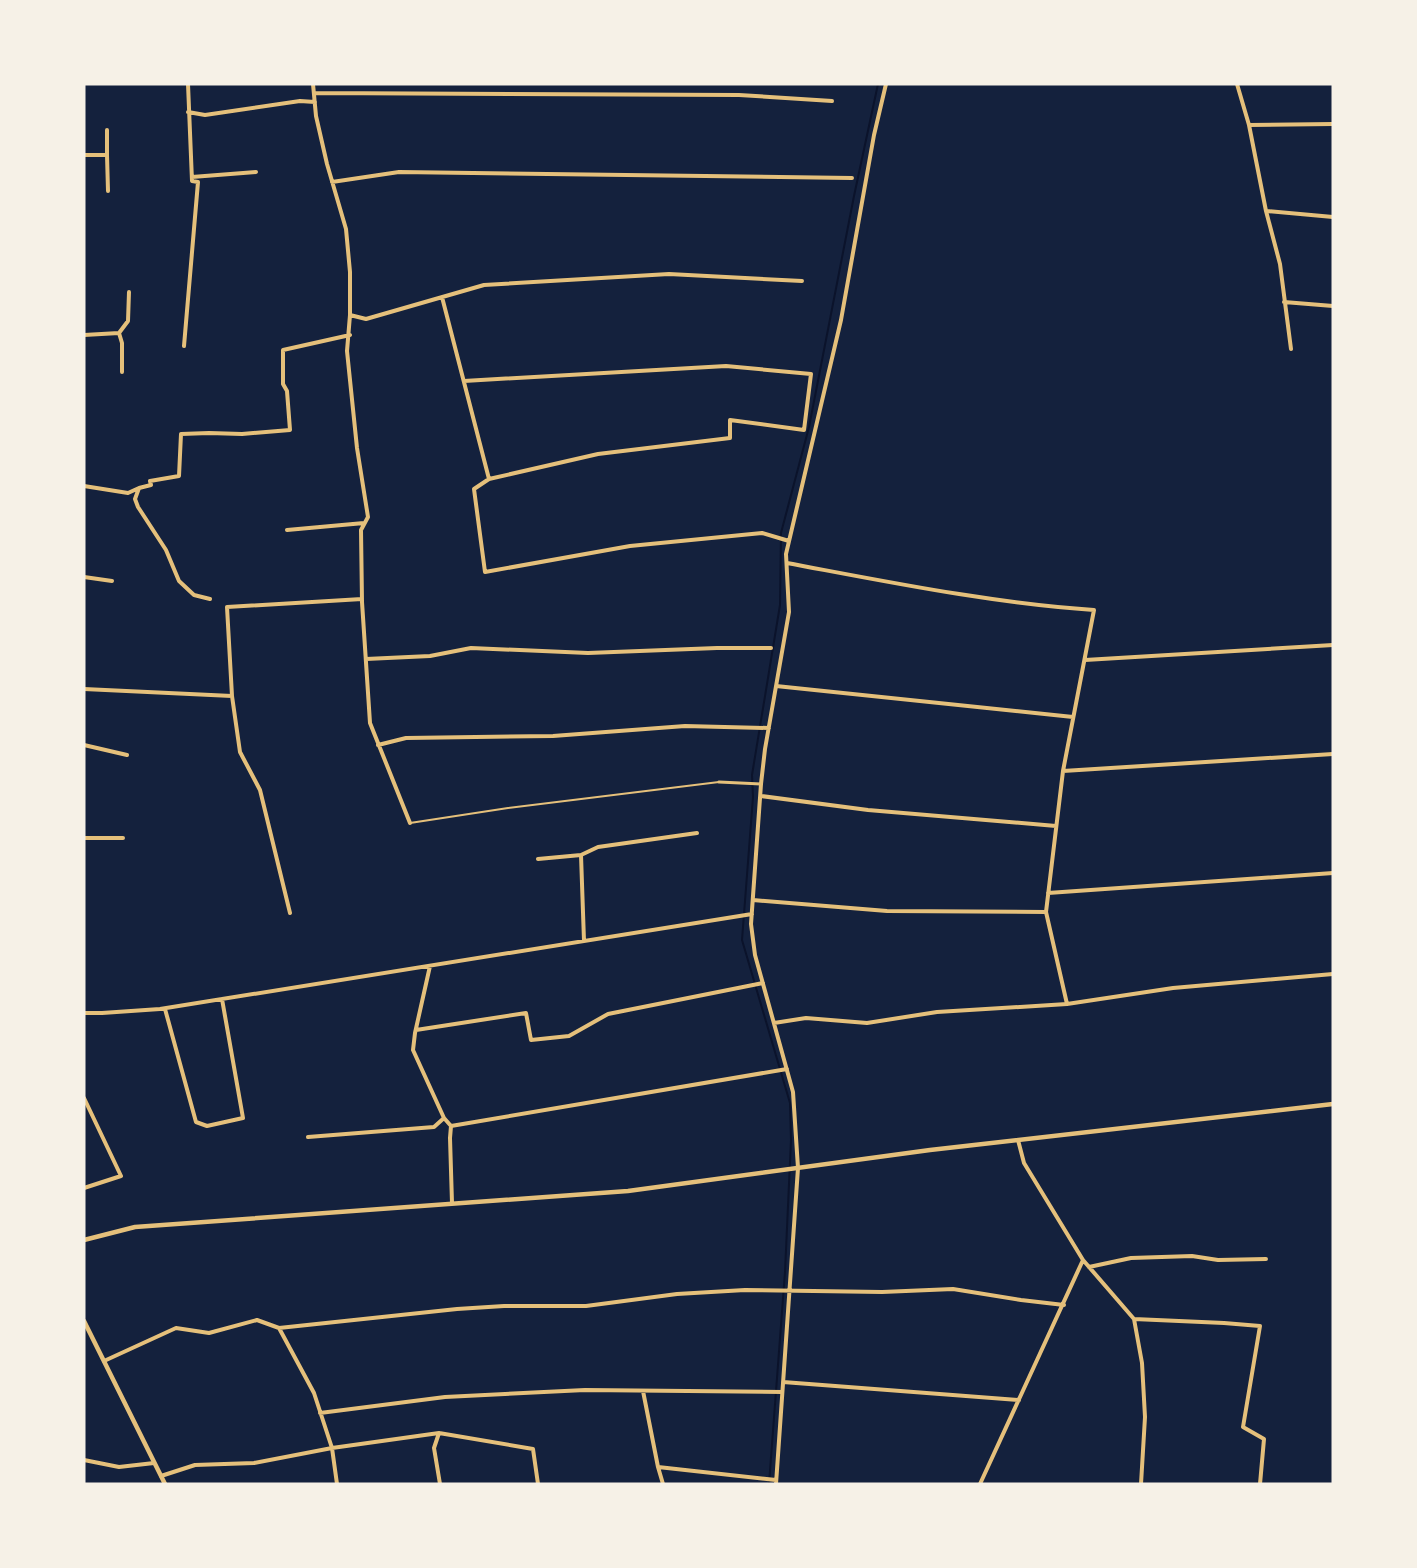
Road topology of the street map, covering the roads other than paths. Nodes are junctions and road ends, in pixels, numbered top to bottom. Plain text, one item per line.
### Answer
1 (188, 84) edge
2 (313, 84) edge
3 (886, 84) edge
4 (1237, 84) edge
5 (314, 93) junction
6 (832, 101) dead end
7 (315, 102) junction
8 (188, 112) junction
9 (1333, 124) edge
10 (1249, 125) junction
11 (106, 130) dead end
12 (107, 154) junction
13 (84, 155) edge
14 (256, 172) dead end
15 (192, 177) junction
16 (852, 178) dead end
17 (332, 182) junction
18 (108, 191) dead end
19 (1266, 211) junction
20 (1333, 217) edge
21 (802, 281) dead end
22 (129, 292) dead end
23 (442, 297) junction
24 (1284, 302) junction
25 (1333, 306) edge
26 (350, 315) junction
27 (119, 333) junction
28 (84, 335) edge
29 (350, 335) junction
30 (184, 346) dead end
31 (1291, 350) dead end
32 (122, 372) dead end
33 (464, 381) junction
34 (489, 479) junction
35 (84, 486) edge
36 (139, 488) junction
37 (364, 523) junction
38 (287, 530) dead end
39 (787, 541) junction
40 (787, 563) junction
41 (84, 578) edge
42 (112, 581) dead end
43 (210, 599) dead end
44 (362, 599) junction
45 (1333, 645) edge
46 (771, 648) dead end
47 (366, 659) junction
48 (1085, 660) junction
49 (776, 686) junction
50 (84, 690) edge
51 (232, 696) junction
52 (1073, 717) junction
53 (769, 728) junction
54 (84, 745) edge
55 (378, 745) junction
56 (1333, 754) edge
57 (127, 755) dead end
58 (1063, 771) junction
59 (719, 782) joint
60 (761, 784) junction
61 (761, 796) junction
62 (410, 823) joint
63 (1056, 826) junction
64 (697, 833) dead end
65 (84, 838) edge
66 (123, 838) dead end
67 (581, 855) junction
68 (537, 859) dead end
69 (1333, 873) edge
70 (1048, 893) junction
71 (753, 900) junction
72 (1046, 912) junction
73 (290, 913) dead end
74 (750, 914) junction
75 (584, 941) junction
76 (430, 966) junction
77 (1333, 974) edge
78 (763, 983) junction
79 (222, 999) junction
80 (1067, 1004) junction
81 (165, 1008) junction
82 (84, 1012) edge
83 (774, 1023) junction
84 (416, 1030) junction
85 (785, 1070) junction
86 (84, 1098) edge
87 (1333, 1104) edge
88 (444, 1118) junction
89 (451, 1126) junction
90 (308, 1137) dead end
91 (1018, 1140) junction
92 (796, 1168) junction
93 (84, 1188) edge
94 (452, 1203) junction
95 (84, 1240) edge
96 (1266, 1259) dead end
97 (1083, 1260) junction
98 (1089, 1267) junction
99 (788, 1289) junction
100 (1064, 1305) junction
101 (1134, 1319) junction
102 (84, 1321) edge
103 (279, 1328) junction
104 (104, 1361) junction
105 (783, 1382) junction
106 (643, 1391) junction
107 (781, 1392) junction
108 (1019, 1400) junction
109 (320, 1413) junction
110 (439, 1433) junction
111 (332, 1448) junction
112 (84, 1460) edge
113 (154, 1463) junction
114 (658, 1467) junction
115 (161, 1476) junction
116 (776, 1482) edge
117 (165, 1484) edge
118 (338, 1484) edge
119 (440, 1484) edge
120 (538, 1484) edge
121 (663, 1484) edge
122 (980, 1484) edge
123 (1141, 1484) edge
124 (1260, 1484) edge

1 - 8 street
2 - 5 street
3 - 39 street
4 - 10 street
5 - 6 street
5 - 7 street
7 - 8 street
7 - 17 street
8 - 15 street
9 - 10 street
10 - 19 street
11 - 12 street
12 - 13 street
12 - 18 street
14 - 15 street
15 - 30 street
16 - 17 street
17 - 26 street
19 - 20 street
19 - 24 street
21 - 23 street
22 - 27 street
23 - 26 street
23 - 33 street
24 - 25 street
24 - 31 street
26 - 29 street
27 - 28 street
27 - 32 street
29 - 36 street
29 - 37 street
33 - 34 street
33 - 34 street
34 - 39 street
35 - 36 street
36 - 43 street
37 - 38 street
37 - 44 street
39 - 40 street
40 - 48 street
40 - 49 street
41 - 42 street
44 - 47 street
44 - 51 street
45 - 48 street
46 - 47 street
47 - 55 street
48 - 52 street
49 - 52 street
49 - 53 street
50 - 51 street
51 - 73 street
52 - 58 street
53 - 55 street
53 - 60 street
54 - 57 street
55 - 62 street
56 - 58 street
58 - 63 street
59 - 60 street
59 - 62 lane
60 - 61 street
61 - 63 street
61 - 71 street
63 - 70 street
64 - 67 street
65 - 66 street
67 - 68 street
67 - 75 street
69 - 70 street
70 - 72 street
71 - 72 street
71 - 74 street
72 - 80 street
74 - 75 street
74 - 78 street
75 - 76 street
76 - 79 street
76 - 84 street
77 - 80 street
78 - 83 street
78 - 84 street
79 - 81 street
79 - 81 street
80 - 83 street
81 - 82 street
83 - 85 street
84 - 88 street
85 - 89 street
85 - 92 street
86 - 93 street
87 - 91 street
88 - 89 street
88 - 90 street
89 - 94 street
91 - 92 street
91 - 97 street
92 - 94 street
92 - 99 street
94 - 95 street
96 - 98 street
97 - 98 street
97 - 100 street
98 - 101 street
99 - 100 street
99 - 103 street
99 - 105 street
100 - 108 street
101 - 123 street
101 - 124 street
102 - 104 street
103 - 104 street
103 - 109 street
104 - 113 street
105 - 107 street
105 - 108 street
106 - 107 street
106 - 109 street
106 - 114 street
107 - 116 street
108 - 122 street
109 - 111 street
110 - 111 street
110 - 119 street
110 - 120 street
111 - 115 street
111 - 118 street
112 - 113 street
113 - 115 street
114 - 116 street
114 - 121 street
115 - 117 street

